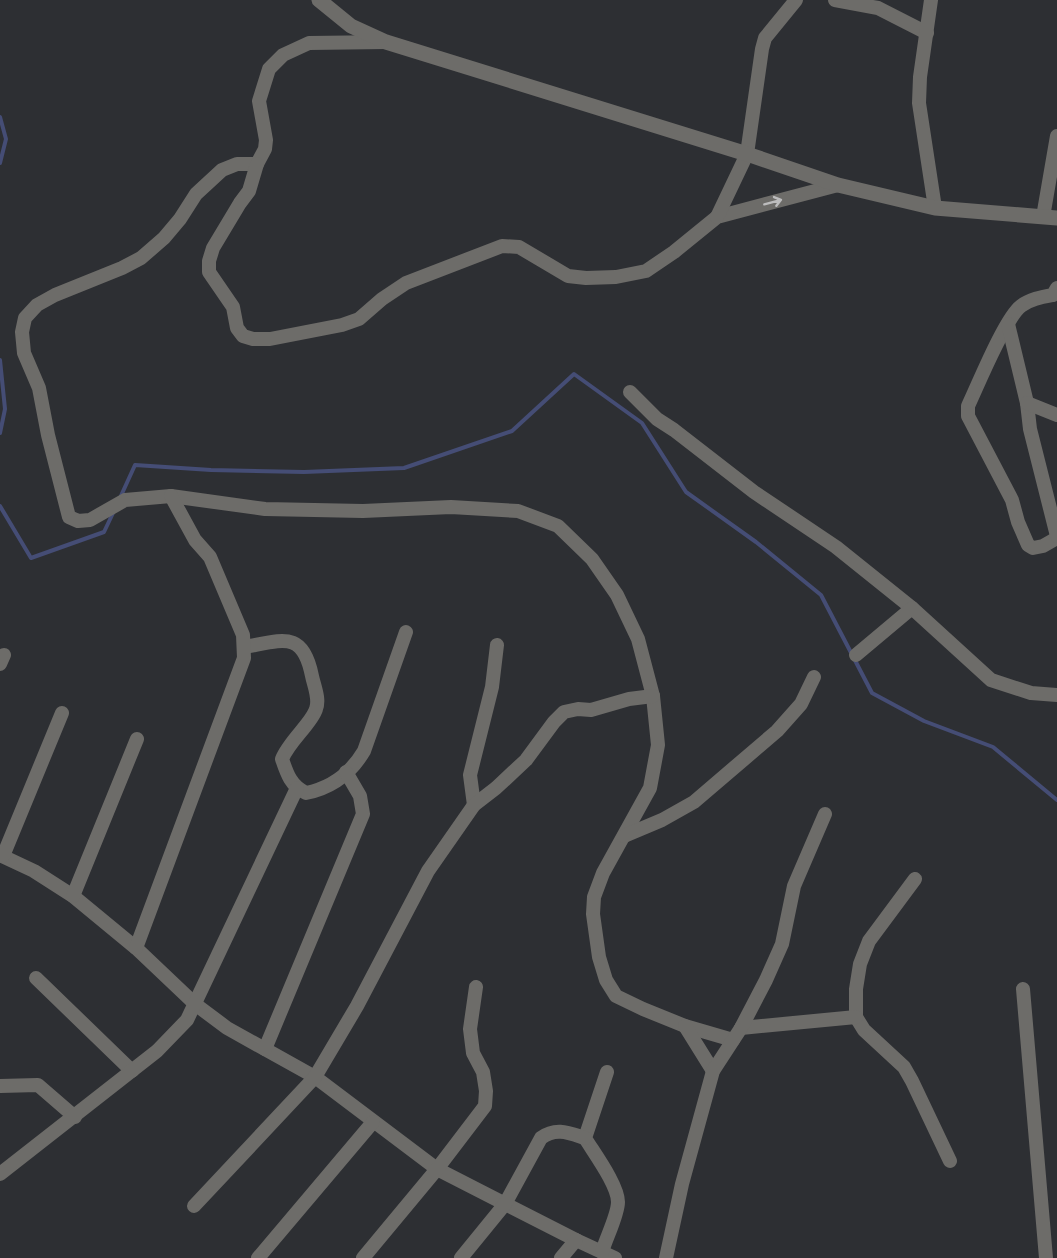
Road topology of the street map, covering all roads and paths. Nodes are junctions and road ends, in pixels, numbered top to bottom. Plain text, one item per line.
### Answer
1 (319, 0) edge
2 (796, 0) edge
3 (835, 0) edge
4 (931, 0) edge
5 (927, 33) junction
6 (386, 42) junction
7 (1057, 136) edge
8 (747, 154) junction
9 (257, 164) junction
10 (838, 185) junction
11 (935, 208) junction
12 (717, 217) junction
13 (1050, 217) edge
14 (1056, 293) edge
15 (1008, 324) junction
16 (630, 392) dead end
17 (1027, 403) junction
18 (1057, 415) edge
19 (171, 496) junction
20 (1057, 537) edge
21 (912, 608) junction
22 (406, 632) dead end
23 (497, 645) dead end
24 (245, 647) junction
25 (856, 655) dead end
26 (814, 677) dead end
27 (1057, 695) edge
28 (653, 696) junction
29 (62, 713) dead end
30 (137, 739) dead end
31 (346, 772) junction
32 (297, 788) junction
33 (474, 805) junction
34 (825, 814) dead end
35 (624, 836) junction
36 (2, 856) edge
37 (915, 879) dead end
38 (73, 896) junction
39 (136, 948) junction
40 (36, 978) dead end
41 (476, 987) dead end
42 (1023, 989) dead end
43 (195, 1004) junction
44 (856, 1017) junction
45 (686, 1026) junction
46 (737, 1034) junction
47 (265, 1048) junction
48 (132, 1071) junction
49 (713, 1071) junction
50 (607, 1072) dead end
51 (315, 1077) junction
52 (0, 1086) edge
53 (75, 1117) junction
54 (373, 1122) junction
55 (585, 1138) junction
56 (950, 1161) dead end
57 (437, 1169) junction
58 (0, 1174) edge
59 (505, 1204) junction
60 (194, 1206) dead end
61 (576, 1240) junction
62 (608, 1255) edge
63 (258, 1258) edge
64 (363, 1258) edge
65 (460, 1258) edge
66 (561, 1258) edge
67 (666, 1258) edge
68 (1046, 1258) edge

1 - 6 street
2 - 8 street
3 - 5 street
4 - 5 street
5 - 11 street
6 - 8 street
6 - 9 street
7 - 13 street
8 - 10 street
8 - 12 street
9 - 12 street
9 - 19 street
10 - 11 street
12 -> 10 street
11 - 13 street
14 - 15 street
15 - 17 street
15 - 20 street
16 - 21 street
17 - 18 street
17 - 20 street
19 - 24 street
19 - 28 street
21 - 25 street
21 - 27 street
22 - 31 street
23 - 33 street
24 - 32 street
24 - 39 street
26 - 35 street
28 - 33 street
28 - 35 street
29 - 36 street
30 - 38 street
31 - 32 street
31 - 47 street
32 - 43 street
33 - 51 street
34 - 46 street
35 - 45 street
36 - 38 street
37 - 44 street
38 - 39 street
39 - 43 street
40 - 48 street
41 - 57 street
42 - 68 street
43 - 47 street
43 - 48 street
44 - 46 street
44 - 56 street
45 - 46 street
45 - 49 street
46 - 49 street
47 - 51 street
48 - 53 street
49 - 67 street
50 - 55 street
51 - 54 street
51 - 60 street
52 - 53 street
53 - 58 street
54 - 57 street
54 - 63 street
55 - 59 street
55 - 62 street
57 - 59 street
57 - 64 street
59 - 61 street
59 - 65 street
61 - 62 street
61 - 66 street

